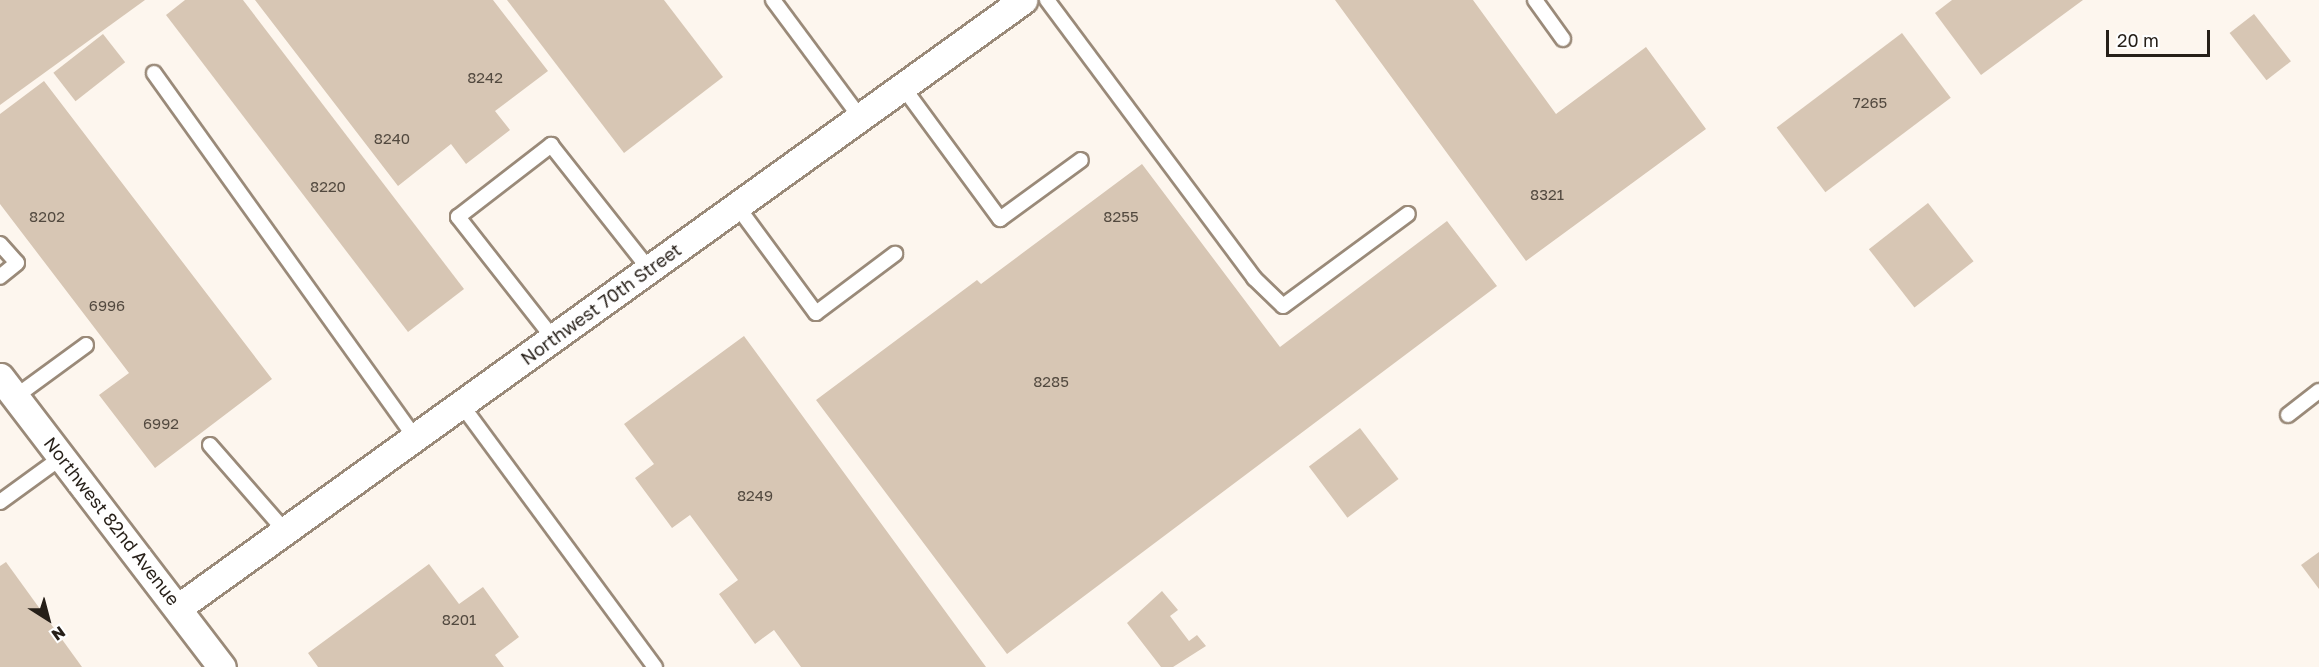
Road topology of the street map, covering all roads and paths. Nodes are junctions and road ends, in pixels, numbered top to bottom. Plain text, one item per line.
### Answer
1 (773, 0) edge
2 (1023, 0) edge
3 (1047, 0) edge
4 (1535, 0) edge
5 (1563, 39) dead end
6 (154, 73) dead end
7 (903, 87) junction
8 (860, 117) junction
9 (1081, 160) dead end
10 (737, 206) junction
11 (1408, 214) dead end
12 (0, 244) edge
13 (895, 254) dead end
14 (649, 269) junction
15 (0, 277) edge
16 (553, 338) junction
17 (86, 345) dead end
18 (7, 387) edge
19 (2319, 392) edge
20 (461, 404) junction
21 (2288, 415) dead end
22 (415, 437) junction
23 (210, 445) dead end
24 (62, 457) junction
25 (0, 502) edge
26 (285, 531) junction
27 (179, 607) junction
28 (222, 667) edge
29 (655, 667) edge

1 - 8 lane
2 - 7 street, Northwest 70th Street
3 - 11 lane
4 - 5 lane
6 - 22 lane
7 - 8 street, Northwest 70th Street
7 - 9 lane
8 - 10 street, Northwest 70th Street
10 - 13 lane
10 - 14 street, Northwest 70th Street
12 - 15 lane
14 - 16 street, Northwest 70th Street
14 - 16 lane
16 - 20 street, Northwest 70th Street
17 - 18 lane
18 - 24 street, Northwest 82nd Avenue
19 - 21 lane
20 - 22 street, Northwest 70th Street
20 - 29 lane
22 - 26 street, Northwest 70th Street
23 - 26 lane
24 - 25 lane
24 - 27 street, Northwest 82nd Avenue
26 - 27 street, Northwest 70th Street
27 - 28 street, Northwest 82nd Avenue

